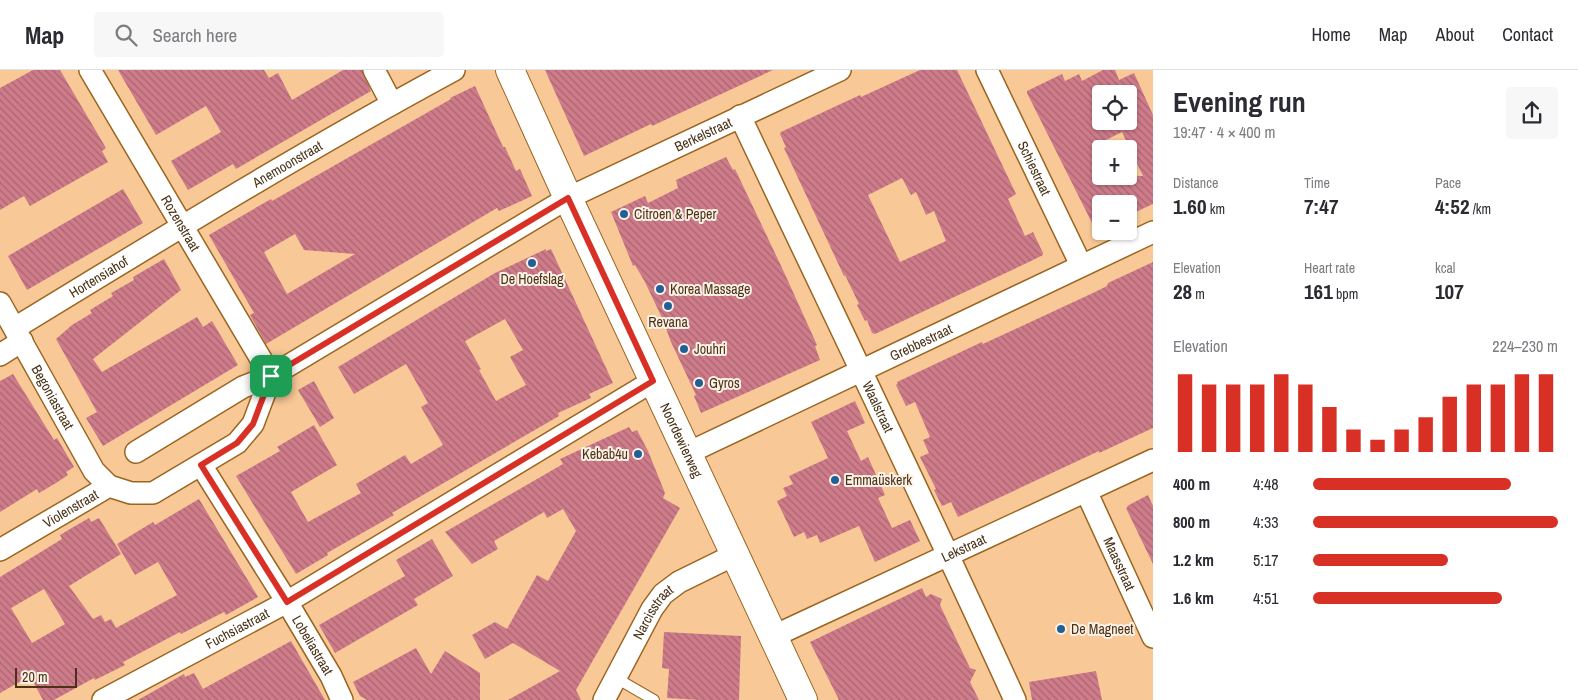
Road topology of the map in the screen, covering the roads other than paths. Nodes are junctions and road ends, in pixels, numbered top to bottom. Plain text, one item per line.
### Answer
1 (90, 70) edge
2 (374, 70) edge
3 (454, 70) edge
4 (510, 70) edge
5 (840, 70) edge
6 (987, 70) edge
7 (392, 104) junction
8 (740, 116) junction
9 (568, 198) junction
10 (182, 226) junction
11 (1153, 232) edge
12 (1081, 265) junction
13 (0, 303) edge
14 (18, 335) junction
15 (0, 355) edge
16 (860, 372) junction
17 (271, 376) junction
18 (653, 381) junction
19 (136, 452) dead end
20 (688, 453) junction
21 (1153, 460) edge
22 (201, 465) junction
23 (109, 486) junction
24 (1086, 491) junction
25 (0, 550) edge
26 (734, 555) junction
27 (949, 555) junction
28 (287, 602) junction
29 (774, 636) junction
30 (1153, 637) edge
31 (616, 678) junction
32 (103, 700) edge
33 (342, 700) edge
34 (604, 700) edge
35 (654, 700) edge
36 (803, 700) edge
37 (1015, 700) edge

1 - 10 street, Rozenstraat
2 - 7 street
3 - 7 street, Anemoonstraat
4 - 9 street, Noordewierweg
5 - 8 street, Berkelstraat
6 - 12 street, Schiestraat
7 - 10 street, Anemoonstraat
8 - 9 street, Berkelstraat
8 - 16 street, Waalstraat
9 - 17 street
9 - 18 street, Noordewierweg
10 - 14 street, Hortensiahof
10 - 17 street, Rozenstraat
11 - 12 street, Grebbestraat
12 - 16 street, Grebbestraat
13 - 14 street, Begoniastraat
14 - 15 street, Hortensiahof
14 - 23 street, Begoniastraat
16 - 20 street, Grebbestraat
16 - 27 street, Waalstraat
17 - 19 street
17 - 22 street, Violenstraat
18 - 20 street, Noordewierweg
18 - 28 street, Fuchsiastraat
20 - 26 street, Noordewierweg
21 - 24 street, Lekstraat
22 - 23 street, Violenstraat
22 - 28 street, Lobeliastraat
23 - 25 street, Violenstraat
24 - 27 street, Lekstraat
24 - 30 street, Maasstraat
26 - 29 street, Noordewierweg
26 - 31 street, Narcisstraat
27 - 29 street, Lekstraat
27 - 37 street, Waalstraat
28 - 32 street, Fuchsiastraat
28 - 33 street, Lobeliastraat
29 - 36 street, Noordewierweg
31 - 34 street, Narcisstraat
31 - 35 lane

